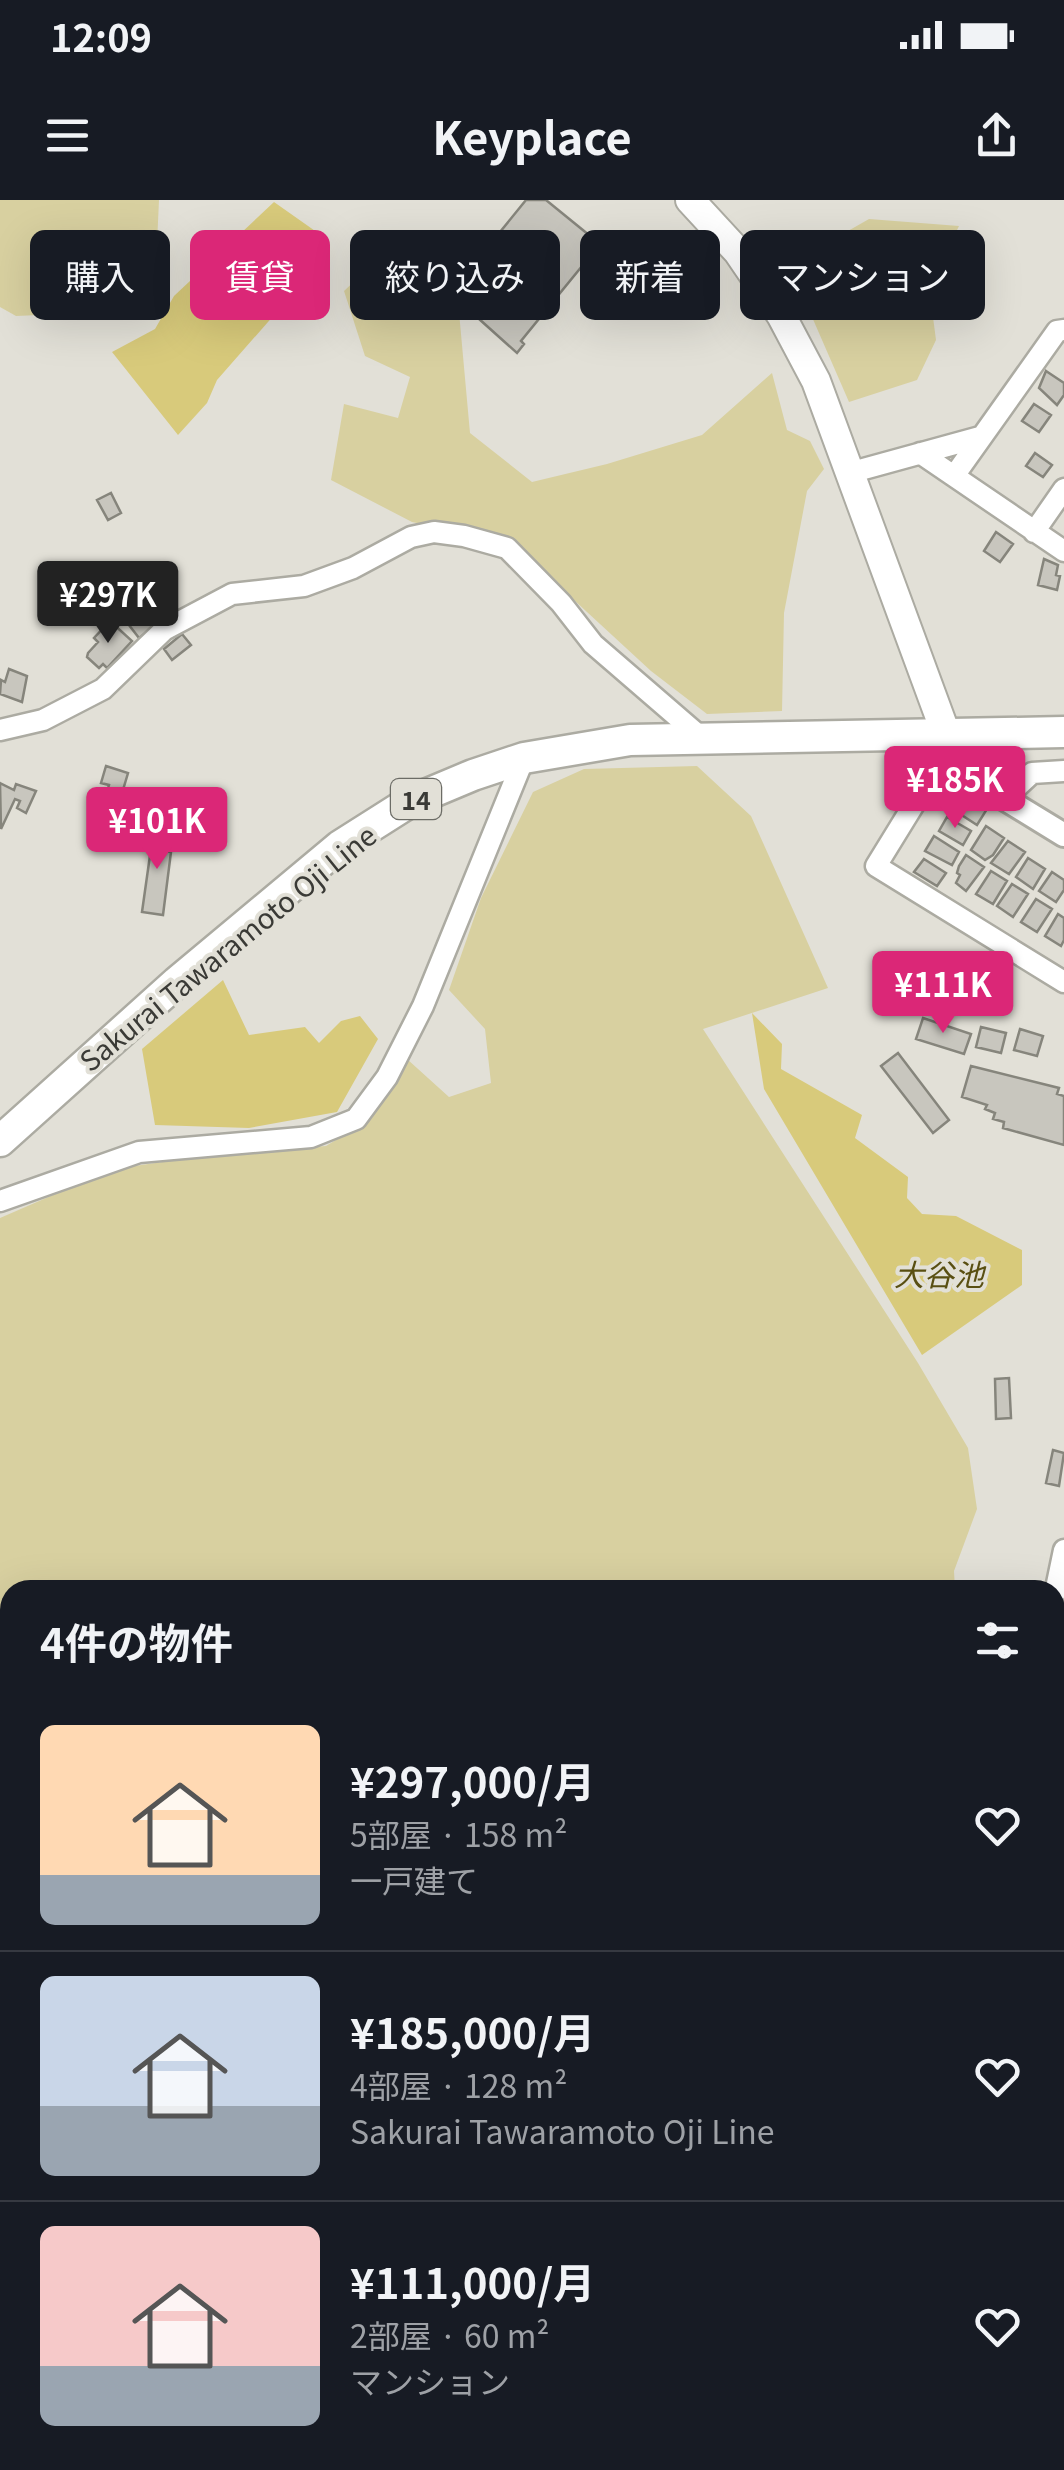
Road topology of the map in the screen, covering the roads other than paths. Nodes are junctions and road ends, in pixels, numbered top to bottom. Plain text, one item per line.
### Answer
1 (700, 204) edge
2 (1064, 330) edge
3 (980, 437) junction
4 (920, 453) junction
5 (849, 473) junction
6 (954, 476) junction
7 (1064, 489) edge
8 (1034, 532) junction
9 (1064, 551) edge
10 (0, 730) edge
11 (1064, 732) edge
12 (946, 734) junction
13 (703, 739) junction
14 (524, 758) junction
15 (1064, 771) edge
16 (1004, 798) junction
17 (1064, 835) edge
18 (1064, 982) edge
19 (0, 1141) edge
20 (0, 1201) edge
21 (1064, 1550) edge
22 (1058, 1580) edge

1 - 5 main road
2 - 3 street
3 - 4 street
3 - 6 street
4 - 5 street
4 - 6 street
5 - 12 main road
6 - 8 street
7 - 8 street
8 - 9 street
10 - 13 street
11 - 12 main road, Sakurai Tawaramoto Oji Line / 14
12 - 13 main road, Sakurai Tawaramoto Oji Line / 14
12 - 16 street
12 - 18 street
13 - 14 main road, Sakurai Tawaramoto Oji Line / 14
14 - 19 main road, Sakurai Tawaramoto Oji Line / 14
14 - 20 street
15 - 16 street
16 - 17 street
21 - 22 street

